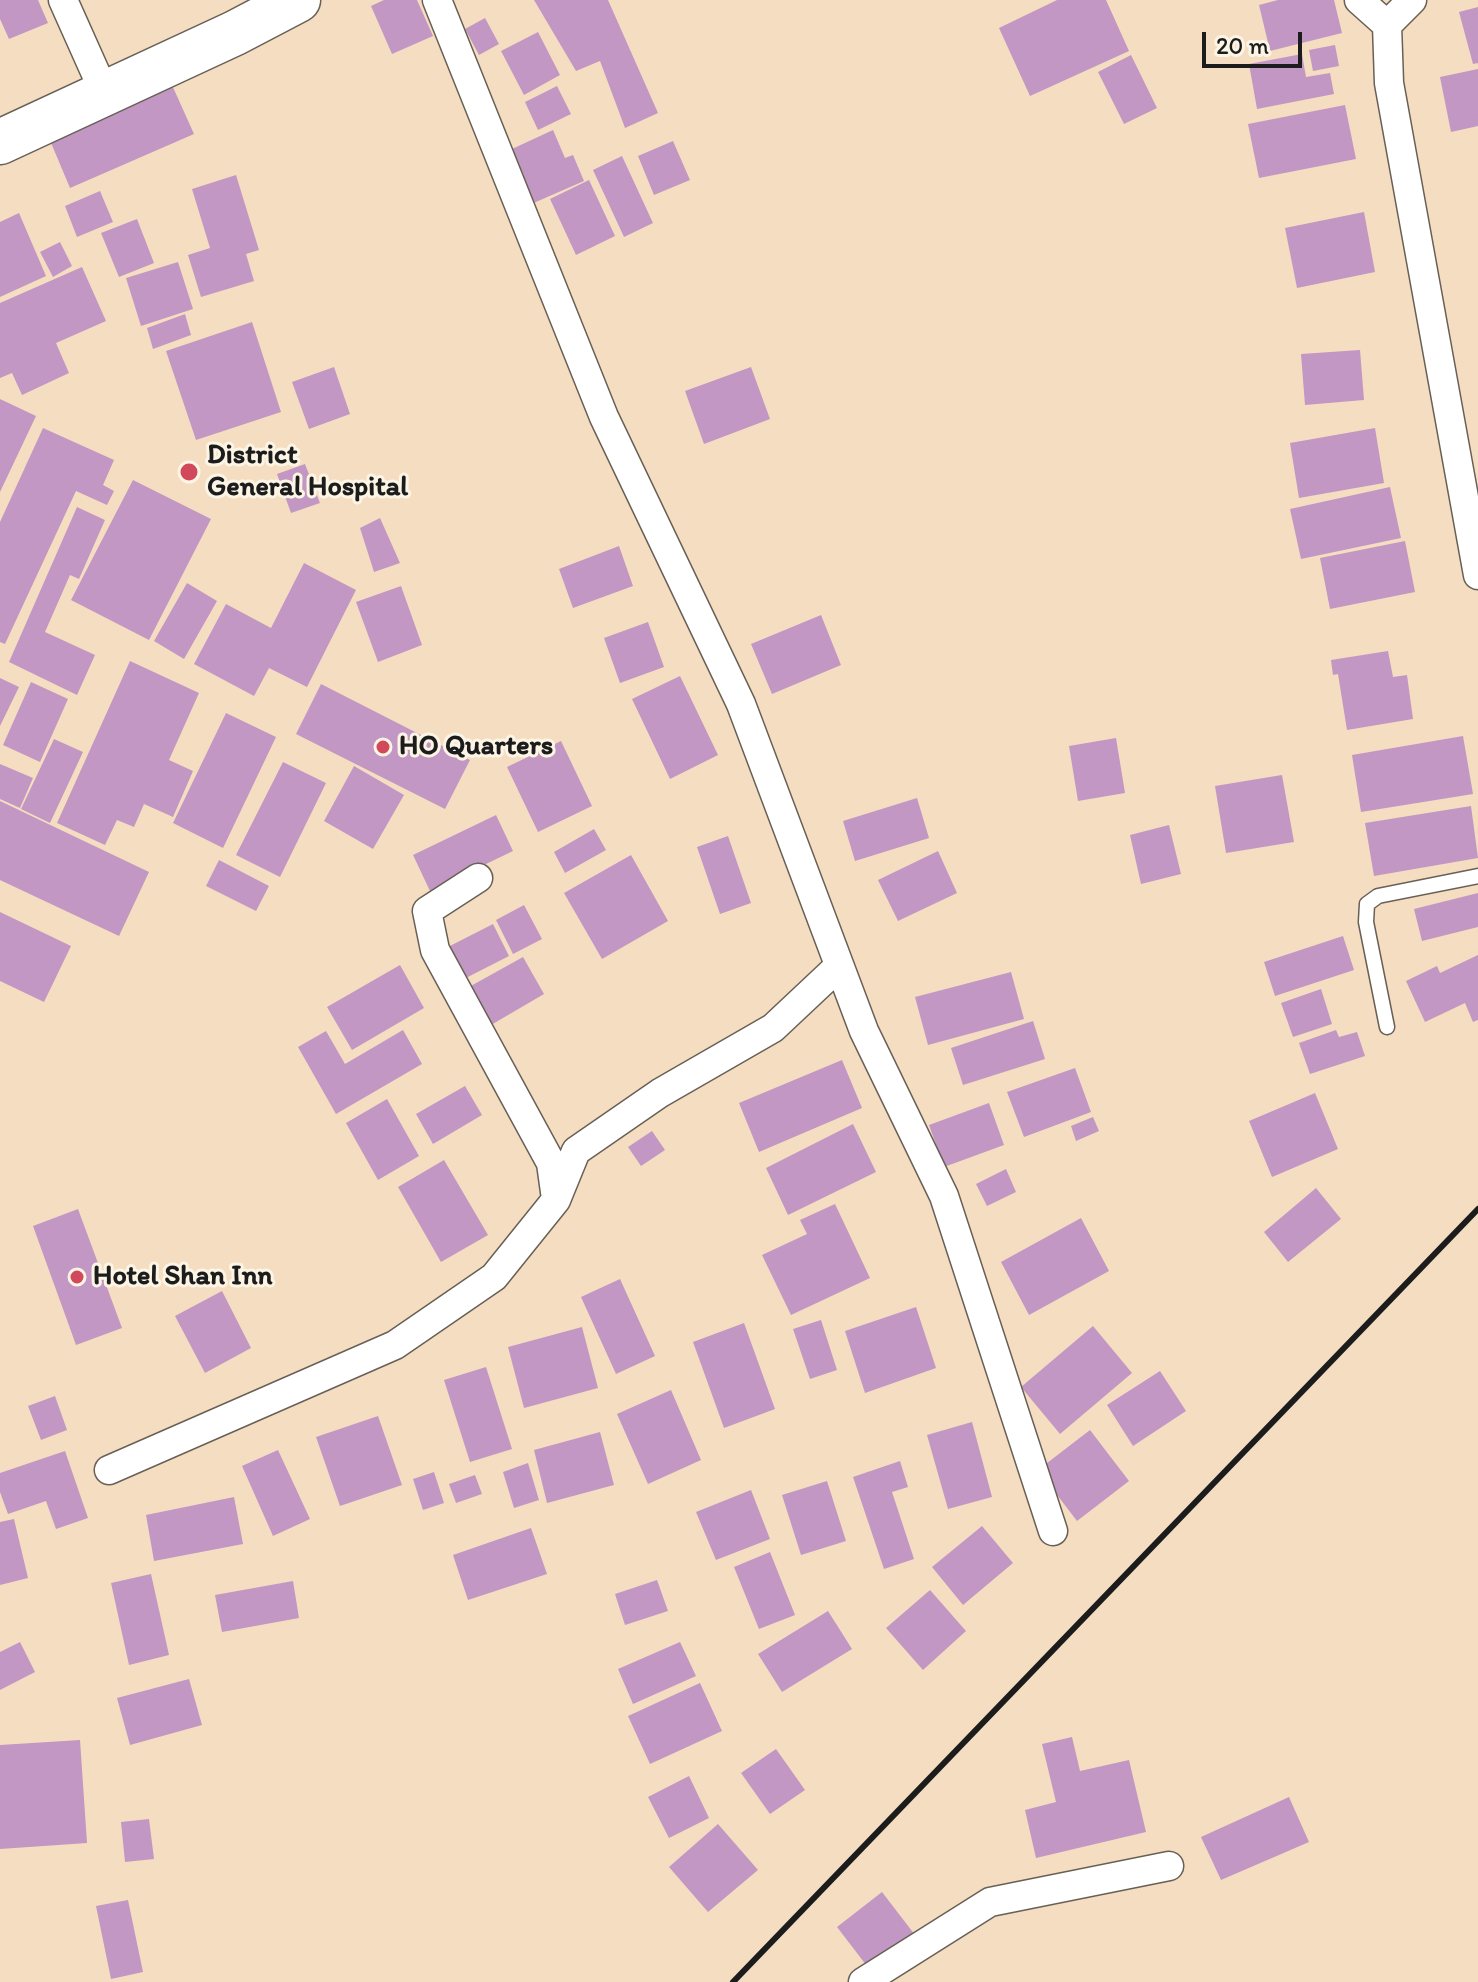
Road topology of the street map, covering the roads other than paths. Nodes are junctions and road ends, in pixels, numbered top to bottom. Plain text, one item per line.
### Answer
1 (63, 0) edge
2 (298, 0) edge
3 (437, 0) edge
4 (1359, 0) edge
5 (1412, 0) edge
6 (1387, 25) junction
7 (105, 94) junction
8 (0, 142) edge
9 (1478, 575) edge
10 (1478, 876) edge
11 (478, 878) dead end
12 (839, 966) junction
13 (1387, 1027) dead end
14 (556, 1200) junction
15 (109, 1470) dead end
16 (1053, 1531) dead end
17 (1169, 1866) dead end
18 (863, 1982) edge

1 - 7 street
2 - 7 highway
3 - 12 street
4 - 6 street
5 - 6 street
6 - 9 street
7 - 8 highway
10 - 13 lane
11 - 14 street
12 - 14 street
12 - 16 street
14 - 15 street
17 - 18 street

